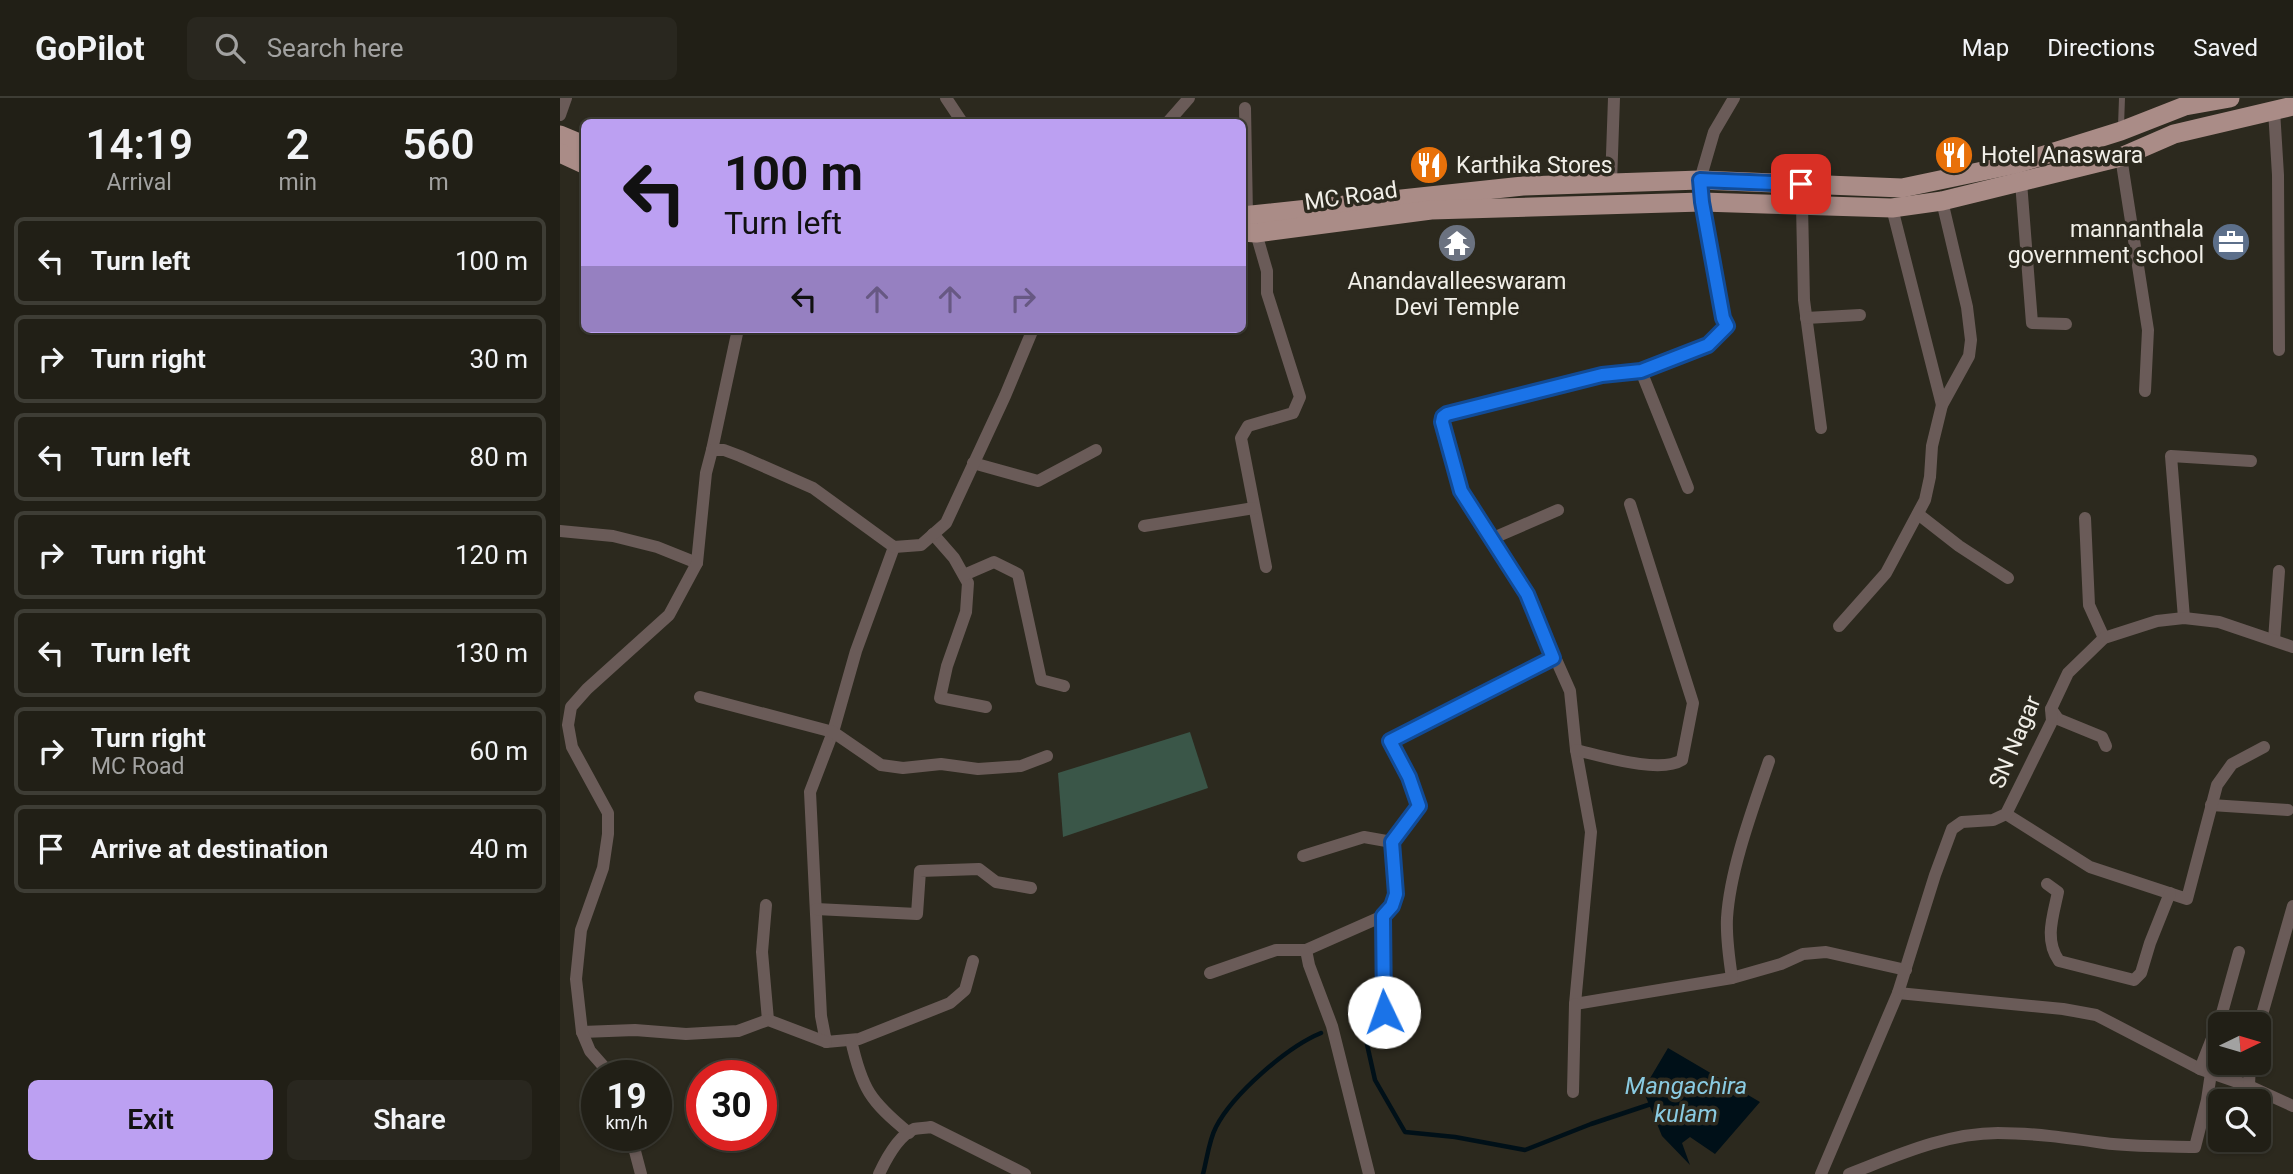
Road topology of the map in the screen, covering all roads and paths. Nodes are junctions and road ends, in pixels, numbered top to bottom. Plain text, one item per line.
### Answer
1 (566, 98) edge
2 (946, 98) edge
3 (1189, 98) edge
4 (1614, 98) edge
5 (1734, 98) edge
6 (2122, 98) edge
7 (2230, 98) edge
8 (1245, 108) dead end
9 (2283, 108) edge
10 (560, 115) edge
11 (960, 119) edge
12 (1171, 119) edge
13 (1245, 119) edge
14 (2121, 131) junction
15 (560, 135) edge
16 (581, 144) edge
17 (560, 153) edge
18 (2121, 157) junction
19 (581, 163) edge
20 (1246, 166) edge
21 (2019, 173) junction
22 (1700, 180) junction
23 (1611, 183) junction
24 (1942, 201) junction
25 (1702, 202) junction
26 (1802, 205) junction
27 (1892, 208) junction
28 (1247, 224) edge
29 (1860, 315) dead end
30 (1806, 318) junction
31 (2066, 324) dead end
32 (737, 333) edge
33 (1031, 333) edge
34 (2279, 350) dead end
35 (1641, 371) junction
36 (2145, 391) dead end
37 (1942, 405) junction
38 (1821, 428) dead end
39 (712, 450) junction
40 (1096, 450) dead end
41 (2251, 461) dead end
42 (973, 463) junction
43 (1688, 488) dead end
44 (1630, 504) dead end
45 (1254, 508) junction
46 (1559, 510) dead end
47 (1918, 514) junction
48 (2085, 518) dead end
49 (1144, 526) dead end
50 (560, 531) edge
51 (933, 534) junction
52 (1491, 539) junction
53 (894, 547) junction
54 (696, 563) junction
55 (1266, 567) dead end
56 (2279, 570) dead end
57 (964, 575) junction
58 (2008, 578) dead end
59 (2184, 618) junction
60 (1839, 626) dead end
61 (2104, 638) junction
62 (2274, 640) junction
63 (2293, 647) edge
64 (1553, 658) junction
65 (1064, 686) dead end
66 (700, 697) dead end
67 (986, 707) dead end
68 (2051, 709) junction
69 (833, 732) junction
70 (2106, 746) dead end
71 (2264, 747) dead end
72 (1576, 750) junction
73 (1047, 756) dead end
74 (1769, 761) dead end
75 (2211, 805) junction
76 (2288, 810) dead end
77 (2006, 814) junction
78 (1392, 842) junction
79 (1303, 856) dead end
80 (2047, 884) dead end
81 (1031, 888) dead end
82 (2170, 894) junction
83 (766, 905) dead end
84 (2293, 906) edge
85 (816, 909) junction
86 (1383, 916) junction
87 (1306, 950) junction
88 (2239, 952) dead end
89 (973, 961) dead end
90 (1906, 970) junction
91 (1210, 973) dead end
92 (1732, 978) junction
93 (1898, 993) junction
94 (1575, 1004) junction
95 (2263, 1012) edge
96 (768, 1020) junction
97 (1385, 1030) dead end
98 (582, 1032) junction
99 (851, 1040) junction
100 (826, 1042) junction
101 (598, 1060) edge
102 (2206, 1071) junction
103 (2249, 1075) edge
104 (2249, 1086) junction
105 (1573, 1092) dead end
106 (2293, 1106) edge
107 (909, 1133) junction
108 (635, 1151) edge
109 (641, 1174) edge
110 (879, 1174) edge
111 (1025, 1174) edge
112 (1369, 1174) edge
113 (1821, 1174) edge
114 (1849, 1174) edge

1 - 10 street
2 - 11 street
3 - 12 street
4 - 23 street
5 - 22 street
6 - 14 lane
7 - 14 main road, MC Road
8 - 13 street
9 - 18 main road, MC Road
9 - 34 street
14 - 21 main road, MC Road
15 - 16 main road
17 - 19 main road
18 - 21 main road, MC Road
18 - 36 street
20 - 28 street
21 - 22 main road, MC Road
21 - 24 main road, MC Road
21 - 31 street
22 - 23 main road, MC Road
22 - 25 street
23 - 28 main road, MC Road
24 - 27 main road, MC Road
24 - 37 street
25 - 26 main road, MC Road
25 - 28 main road, MC Road
25 - 35 street
26 - 27 main road, MC Road
26 - 30 street
27 - 37 street
28 - 45 street
29 - 30 street
30 - 38 street
32 - 39 street
33 - 42 street
35 - 43 street
35 - 52 street
37 - 47 street
39 - 53 street
39 - 54 street
40 - 42 street
41 - 59 street
42 - 51 street
44 - 72 street
45 - 49 street
45 - 55 street
46 - 52 street
47 - 58 street
47 - 60 street
48 - 61 street
50 - 54 street
51 - 53 street
51 - 57 street
52 - 64 street
53 - 69 street
54 - 98 street
56 - 62 street
57 - 65 street
57 - 67 street
59 - 61 street, SN Nagar
59 - 62 street, SN Nagar
61 - 68 street, SN Nagar
62 - 63 street, SN Nagar
64 - 72 street
64 - 78 street
66 - 69 street
68 - 70 street
68 - 77 street, SN Nagar
69 - 73 street
69 - 85 street
71 - 75 street
72 - 94 street
74 - 92 street
75 - 76 street
75 - 82 street
77 - 82 street
77 - 90 street, SN Nagar
78 - 79 street
78 - 86 street
80 - 82 street
81 - 85 street
83 - 96 street
84 - 95 street
85 - 100 street
86 - 87 street
86 - 97 street
87 - 91 street
87 - 112 street
88 - 102 street
89 - 99 street
90 - 92 street
90 - 93 street, SN Nagar
92 - 94 street
93 - 102 street
93 - 113 street, SN Nagar
94 - 105 street
96 - 98 street
96 - 100 street
98 - 101 street
99 - 100 street
99 - 107 street
102 - 104 street
102 - 114 street
103 - 104 street
104 - 106 street
107 - 110 street
107 - 111 street
108 - 109 street

